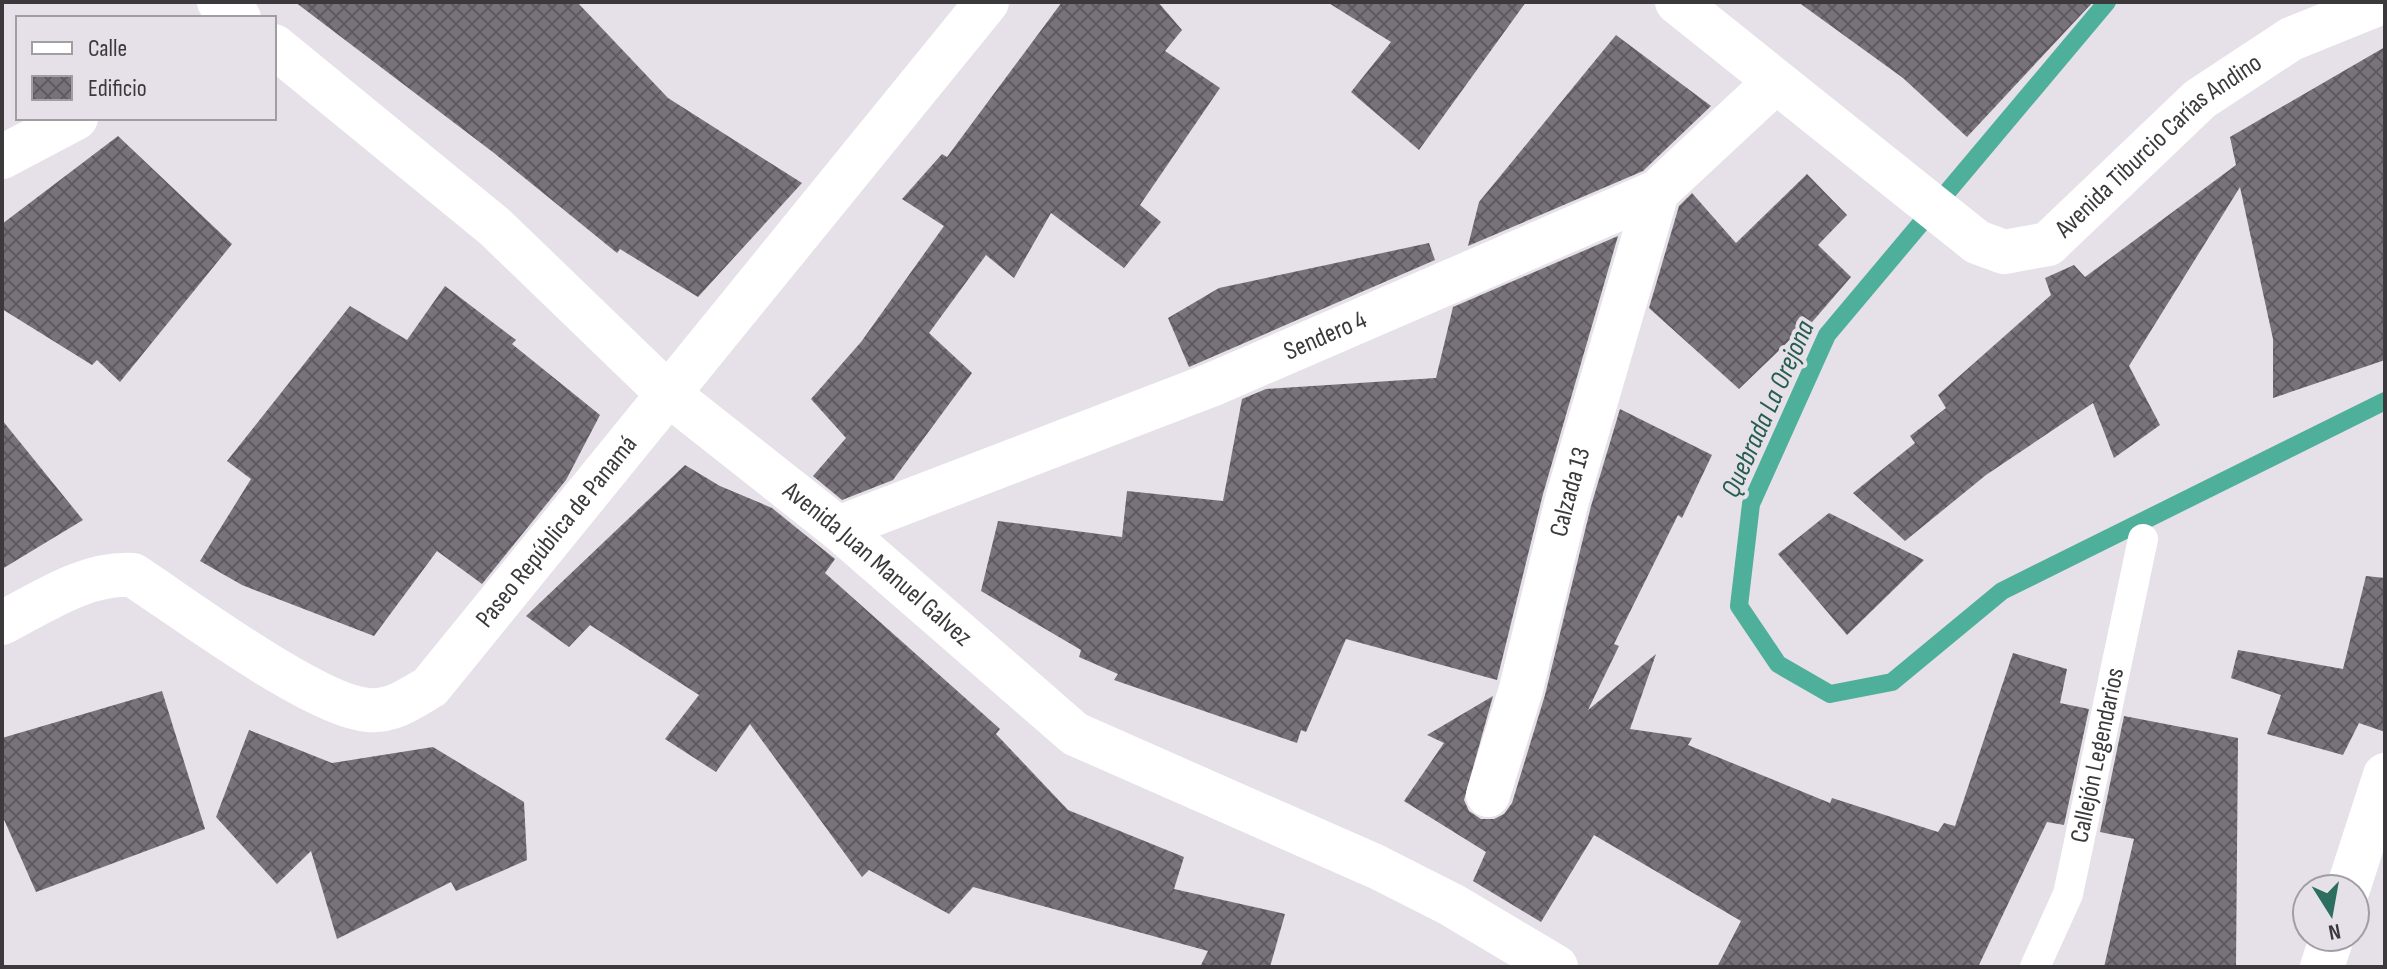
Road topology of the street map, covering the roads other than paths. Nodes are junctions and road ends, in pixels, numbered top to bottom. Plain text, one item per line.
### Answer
1 (219, 2) edge
2 (987, 2) edge
3 (1677, 2) edge
4 (2383, 2) edge
5 (236, 16) edge
6 (276, 48) edge
7 (1775, 82) junction
8 (72, 120) edge
9 (2, 157) edge
10 (1657, 192) junction
11 (667, 393) junction
12 (838, 528) junction
13 (2143, 539) dead end
14 (2, 623) edge
15 (2385, 775) edge
16 (1488, 795) dead end
17 (2353, 873) edge
18 (1556, 967) edge
19 (2035, 967) edge

1 - 5 street
2 - 11 street, Paseo República de Panamá
3 - 7 street, Avenida Tiburcio Carías Andino
4 - 7 street, Avenida Tiburcio Carías Andino
6 - 11 street, Avenida Juan Manuel Galvez
7 - 10 street, Sendero 4
8 - 9 street
10 - 12 street, Sendero 4
10 - 16 street, Calzada 13
11 - 12 street, Avenida Juan Manuel Galvez
11 - 14 street, Paseo República de Panamá
12 - 18 street, Avenida Juan Manuel Galvez
13 - 19 lane, Callejón Legendarios
15 - 17 street

